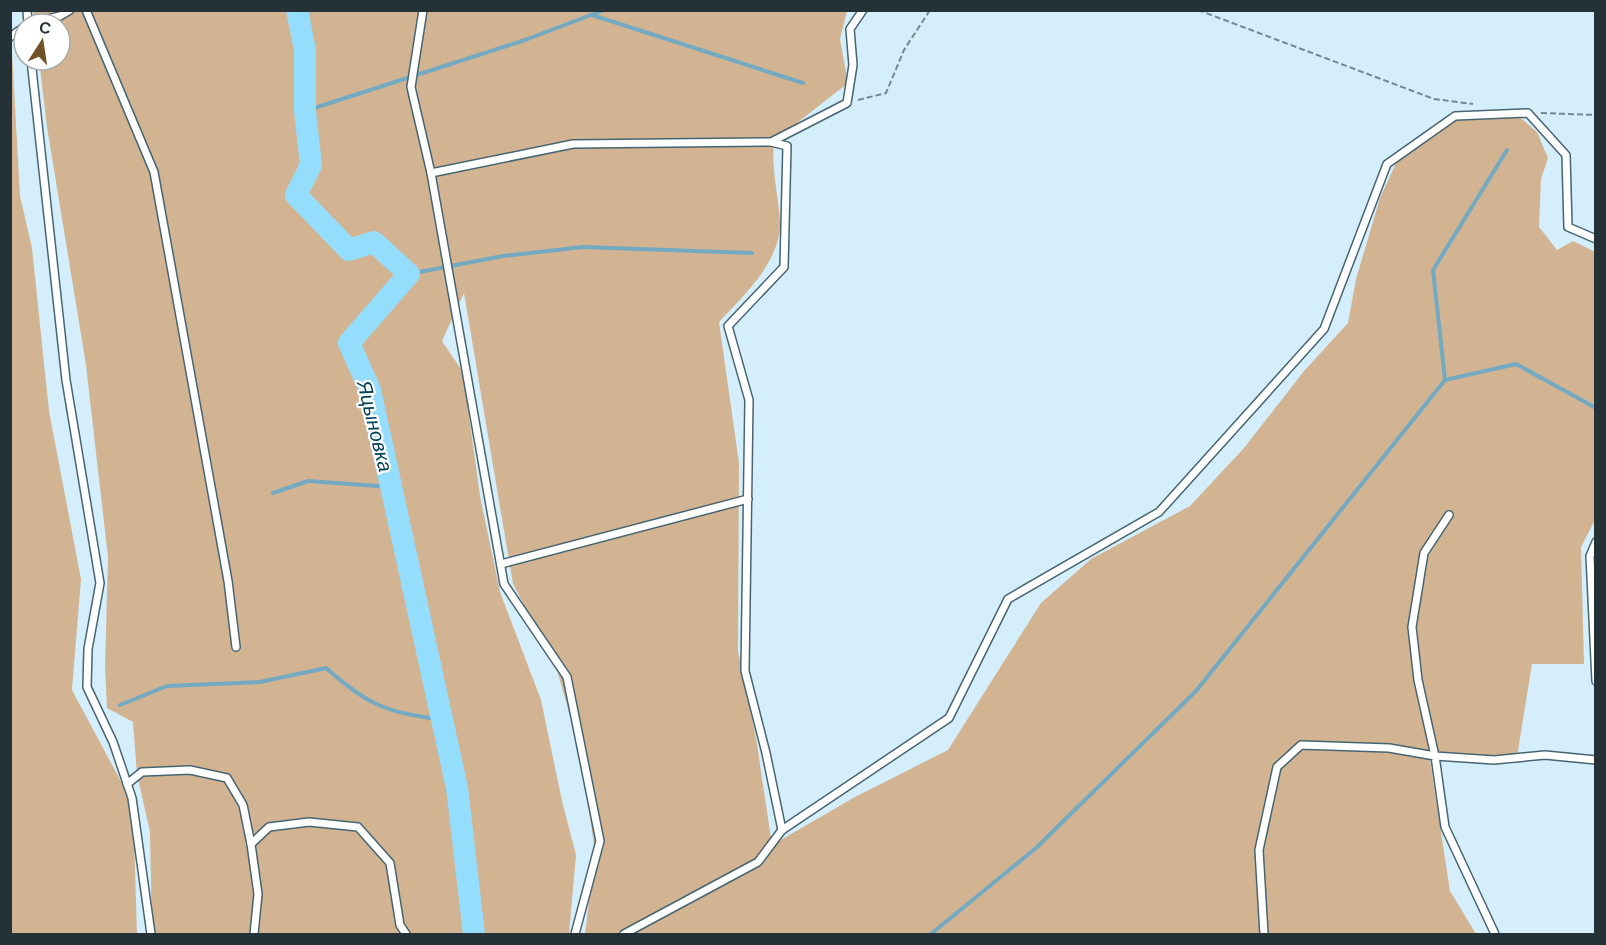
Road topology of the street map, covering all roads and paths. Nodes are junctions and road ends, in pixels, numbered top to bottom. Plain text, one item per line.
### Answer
1 (86, 10) edge
2 (423, 10) edge
3 (863, 10) edge
4 (930, 10) edge
5 (1198, 10) edge
6 (32, 72) edge
7 (847, 103) junction
8 (1481, 106) dead end
9 (1528, 113) junction
10 (1596, 115) edge
11 (771, 142) junction
12 (430, 172) junction
13 (1596, 239) edge
14 (748, 499) junction
15 (1449, 515) dead end
16 (1596, 542) edge
17 (501, 564) junction
18 (236, 647) dead end
19 (1596, 681) edge
20 (1435, 756) junction
21 (1596, 760) edge
22 (127, 784) junction
23 (782, 830) junction
24 (251, 844) junction
25 (150, 934) edge
26 (254, 934) edge
27 (406, 934) edge
28 (575, 934) edge
29 (624, 934) edge
30 (1264, 934) edge
31 (1495, 934) edge

1 - 18 lane
2 - 12 lane
3 - 7 lane
4 - 7 path
5 - 8 path
6 - 22 lane
7 - 11 lane
9 - 10 path
9 - 13 lane
9 - 23 lane
11 - 12 lane
11 - 14 lane
12 - 17 lane
14 - 17 lane
14 - 23 lane
15 - 20 lane
16 - 19 lane
17 - 28 lane
20 - 21 lane
20 - 30 lane
20 - 31 lane
22 - 24 lane
22 - 25 lane
23 - 29 lane
24 - 26 lane
24 - 27 lane

